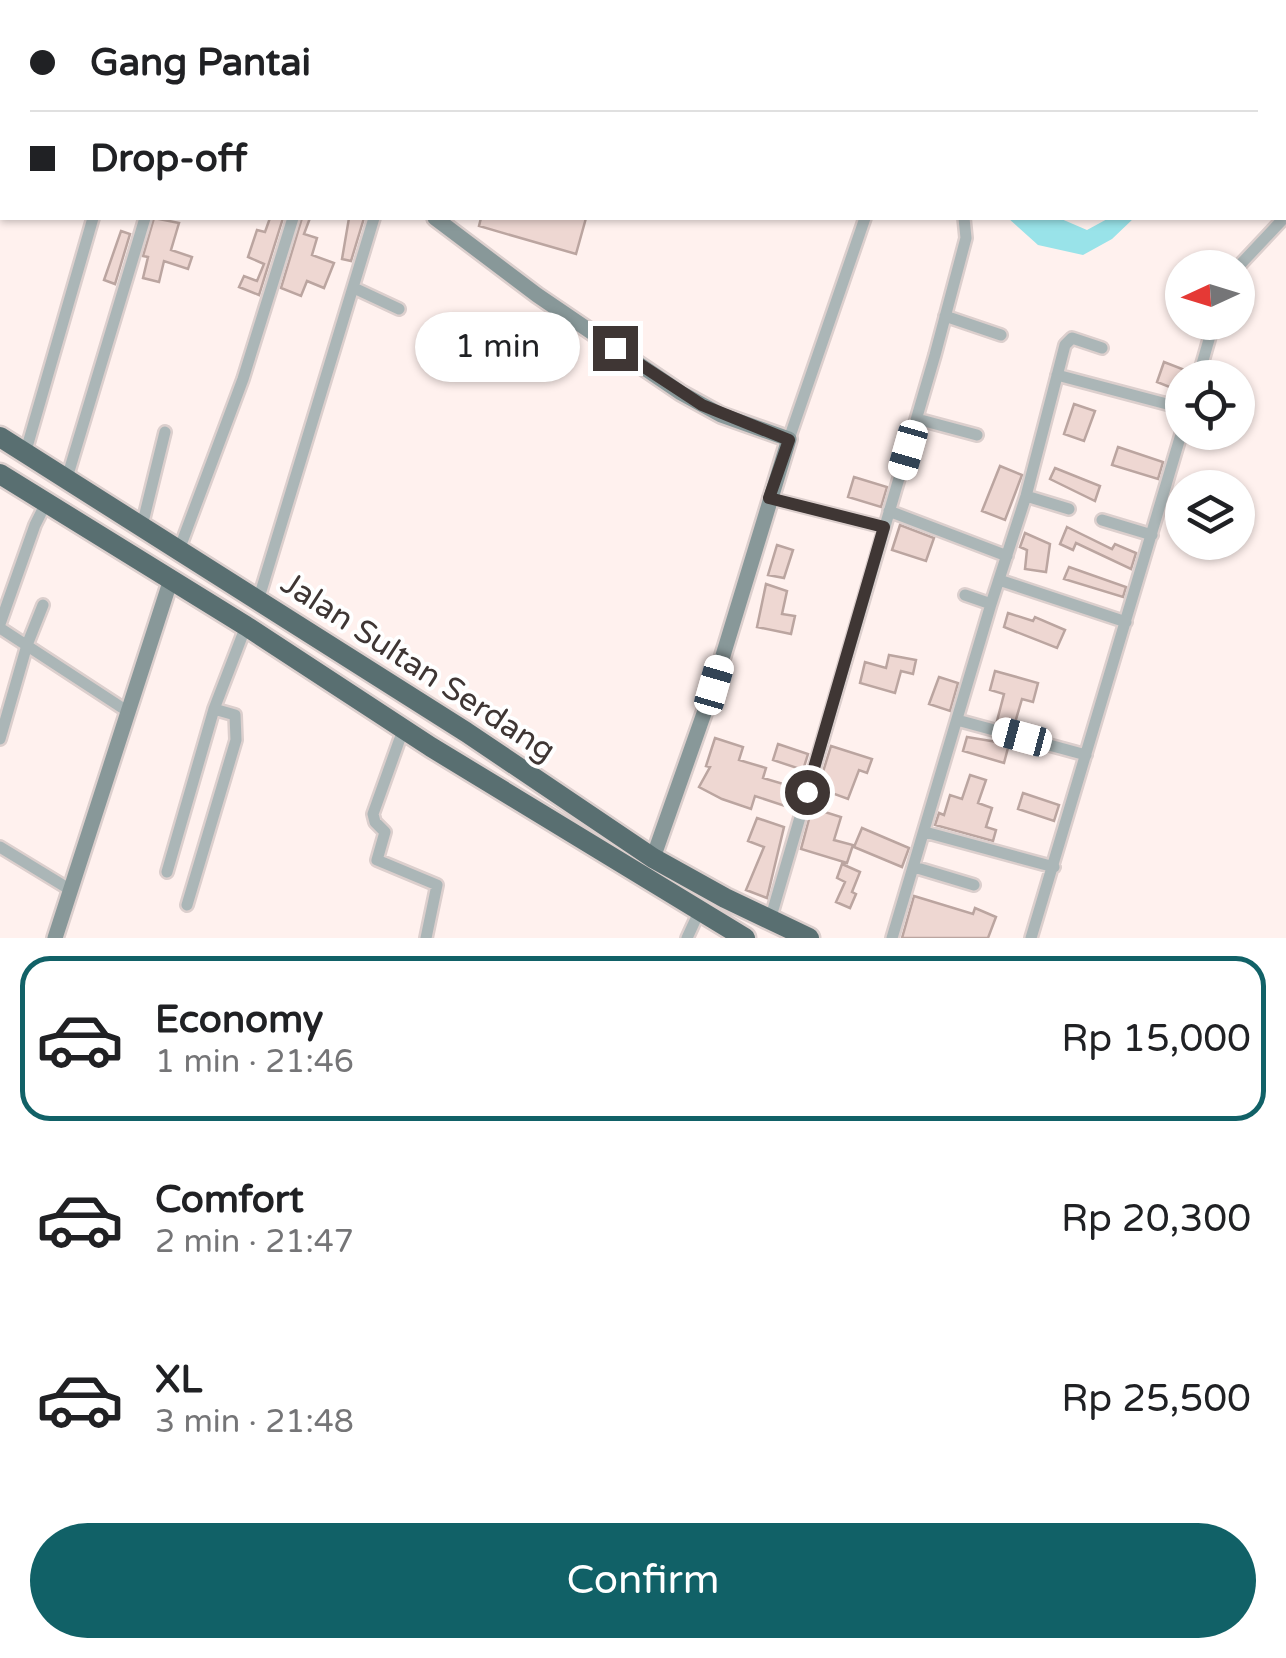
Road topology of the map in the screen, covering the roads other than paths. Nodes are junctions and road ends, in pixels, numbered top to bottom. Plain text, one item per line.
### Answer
1 (93, 220) edge
2 (144, 220) edge
3 (293, 220) edge
4 (373, 220) edge
5 (438, 220) edge
6 (865, 220) edge
7 (964, 220) edge
8 (1282, 220) edge
9 (1253, 250) edge
10 (354, 288) junction
11 (398, 309) dead end
12 (946, 316) junction
13 (1001, 335) dead end
14 (1102, 348) dead end
15 (1057, 376) junction
16 (1165, 404) edge
17 (917, 419) junction
18 (165, 432) dead end
19 (977, 435) dead end
20 (0, 438) edge
21 (789, 440) junction
22 (1177, 450) edge
23 (25, 454) junction
24 (0, 474) edge
25 (67, 478) junction
26 (1026, 496) junction
27 (769, 498) junction
28 (46, 503) junction
29 (1069, 509) dead end
30 (889, 511) junction
31 (1102, 520) dead end
32 (142, 526) junction
33 (884, 527) junction
34 (1152, 535) junction
35 (179, 550) junction
36 (1006, 556) junction
37 (172, 578) junction
38 (999, 580) junction
39 (965, 595) dead end
40 (258, 600) junction
41 (990, 604) junction
42 (42, 605) dead end
43 (1126, 622) junction
44 (0, 626) edge
45 (246, 626) junction
46 (27, 645) junction
47 (214, 708) junction
48 (127, 711) junction
49 (957, 720) junction
50 (403, 730) junction
51 (0, 740) edge
52 (1086, 755) junction
53 (925, 832) junction
54 (0, 846) edge
55 (653, 858) junction
56 (914, 867) junction
57 (1054, 867) junction
58 (168, 872) dead end
59 (974, 885) dead end
60 (69, 889) junction
61 (187, 905) dead end
62 (699, 912) junction
63 (770, 920) junction
64 (55, 938) edge
65 (426, 938) edge
66 (687, 938) edge
67 (746, 938) edge
68 (808, 938) edge
69 (892, 938) edge
70 (1030, 938) edge

1 - 23 street
2 - 25 street
3 - 35 street
4 - 10 street
5 - 21 street
6 - 21 street
7 - 12 street
8 - 9 street
10 - 11 street
10 - 40 street
12 - 13 street
12 - 17 street
14 - 15 street
15 - 16 street
15 - 26 street
17 - 19 street
17 - 30 street
18 - 32 street
20 - 23 highway, Jalan Sultan Serdang
21 - 27 street
22 - 34 street
23 - 25 highway, Jalan Sultan Serdang
24 - 28 highway, Jalan Sultan Serdang
25 - 32 highway, Jalan Sultan Serdang
26 - 29 street
26 - 36 street
27 - 33 street
27 - 55 street
28 - 37 highway, Jalan Sultan Serdang
28 - 44 street
30 - 33 street
30 - 36 street
31 - 34 street
32 - 35 highway, Jalan Sultan Serdang
33 - 63 street
34 - 43 street
35 - 40 highway, Jalan Sultan Serdang
36 - 38 street
37 - 45 highway, Jalan Sultan Serdang
37 - 48 street
38 - 41 street
38 - 43 street
39 - 41 street
40 - 55 highway, Jalan Sultan Serdang
41 - 49 street
42 - 46 street
43 - 52 street
44 - 46 street
45 - 47 street
45 - 50 highway, Jalan Sultan Serdang
46 - 48 street
46 - 51 street
47 - 58 street
47 - 61 street
48 - 60 street
49 - 52 street
49 - 53 street
50 - 62 highway, Jalan Sultan Serdang
50 - 65 street
52 - 57 street
53 - 56 street
53 - 57 street
54 - 60 street
55 - 63 highway, Jalan Sultan Serdang
56 - 59 street
56 - 69 street
57 - 70 street
60 - 64 street
62 - 66 street
62 - 67 highway, Jalan Sultan Serdang
63 - 68 highway, Jalan Sultan Serdang

